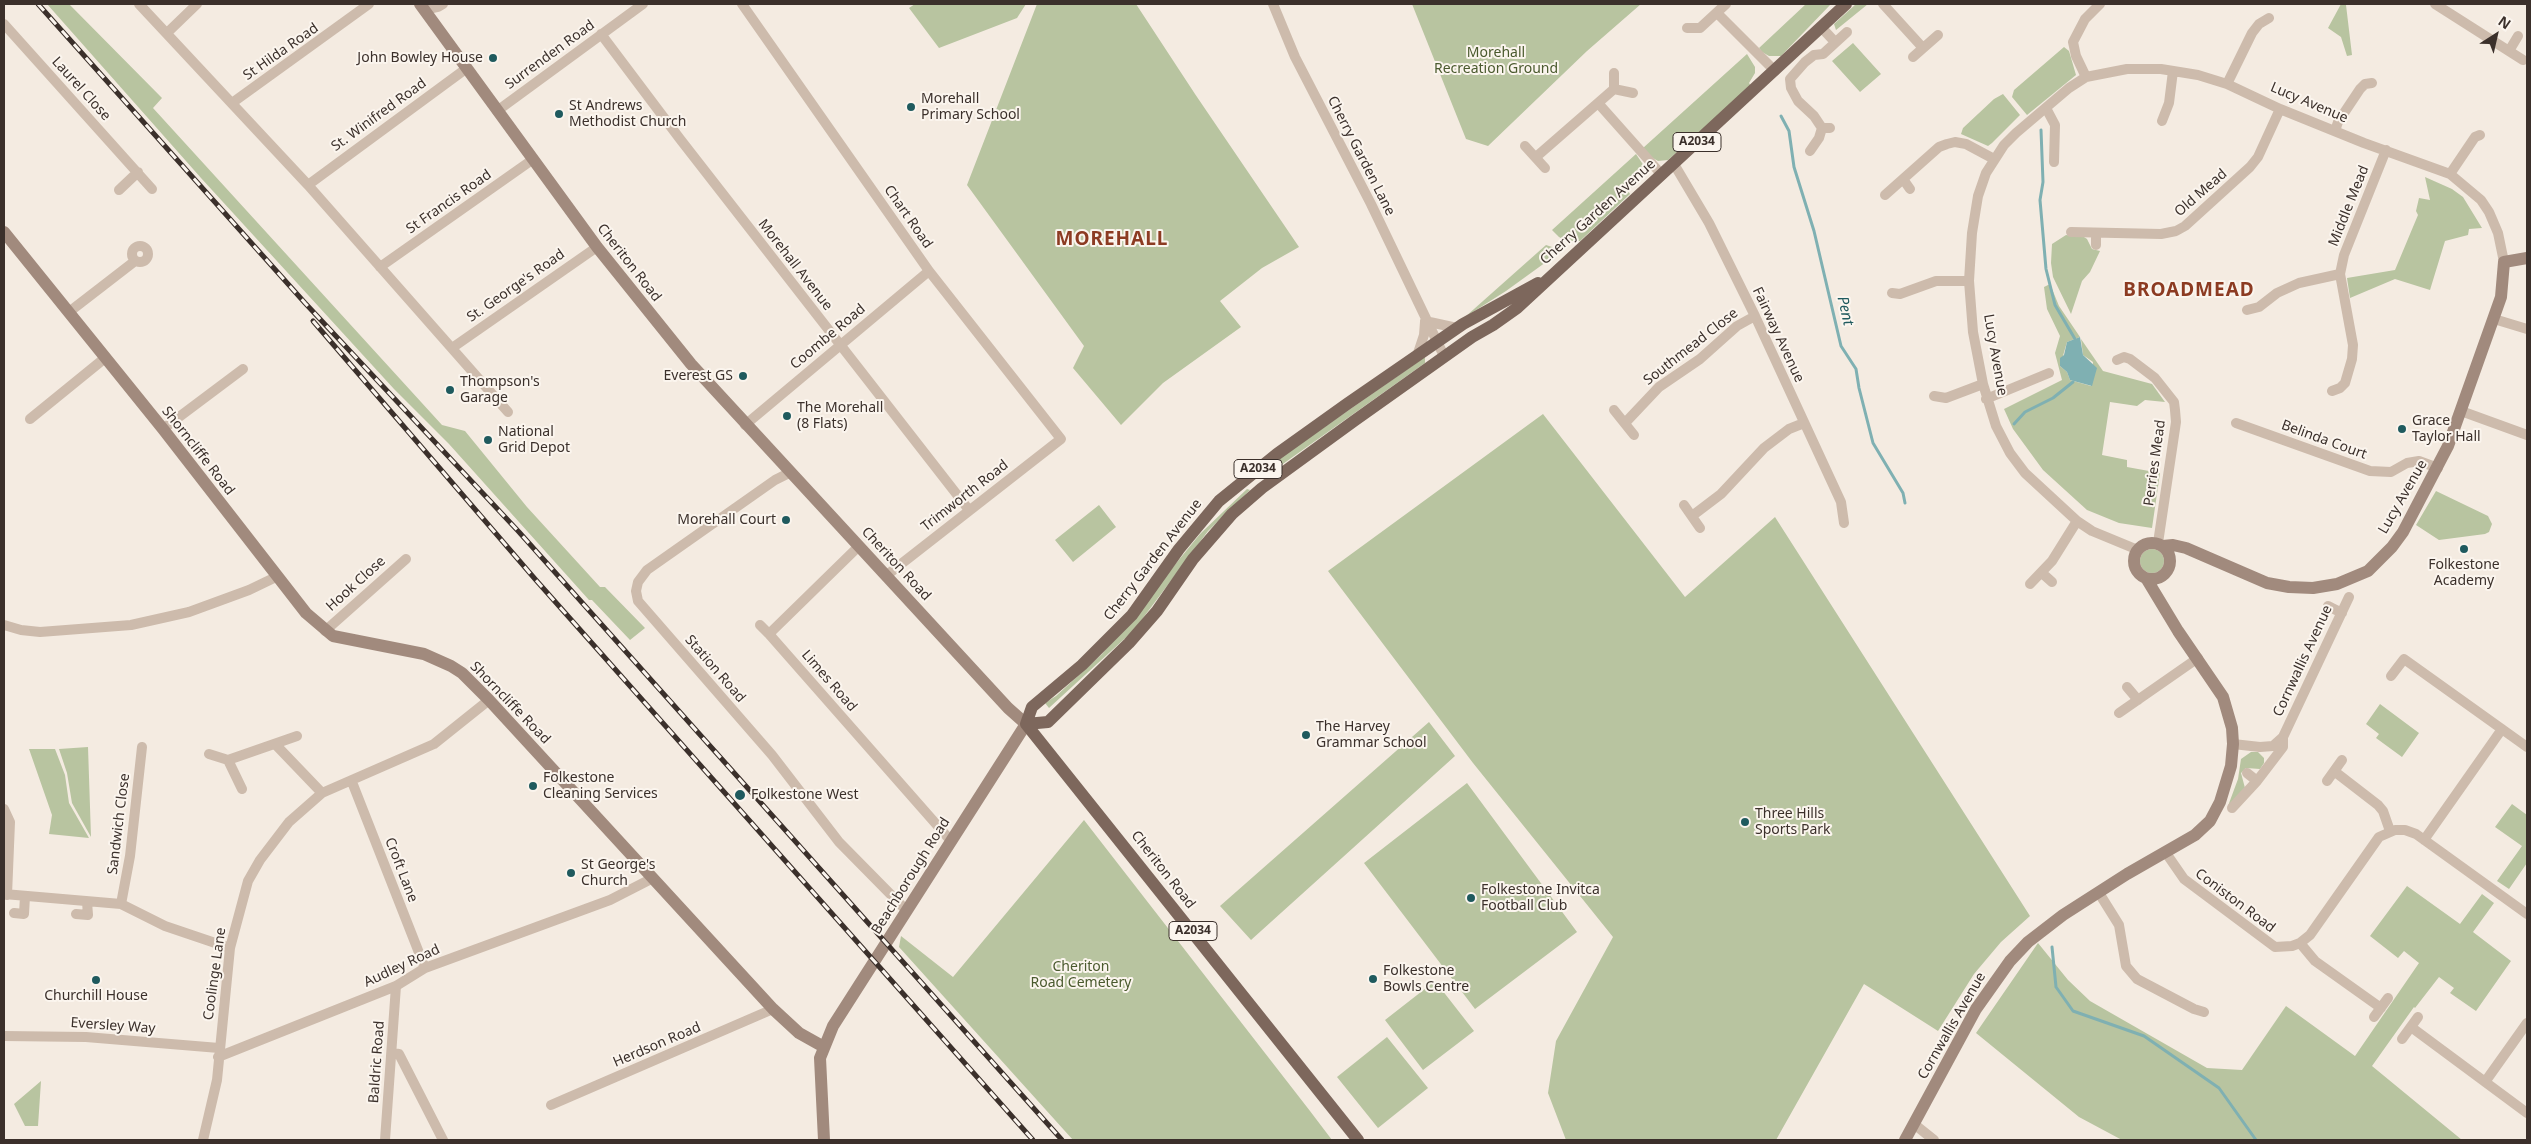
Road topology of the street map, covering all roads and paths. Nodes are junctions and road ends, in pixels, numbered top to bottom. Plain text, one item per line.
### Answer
1 (139, 4) edge
2 (197, 4) edge
3 (369, 4) edge
4 (443, 4) edge
5 (643, 4) edge
6 (742, 4) edge
7 (1273, 4) edge
8 (1726, 4) edge
9 (1846, 4) edge
10 (1884, 4) edge
11 (2100, 4) edge
12 (2435, 4) edge
13 (422, 7) edge
14 (1718, 12) junction
15 (2269, 18) dead end
16 (4, 24) edge
17 (1821, 27) junction
18 (1688, 28) dead end
19 (1846, 32) dead end
20 (167, 33) junction
21 (601, 34) junction
22 (1938, 35) dead end
23 (2518, 36) dead end
24 (1835, 42) junction
25 (1923, 48) junction
26 (2509, 51) junction
27 (1912, 57) dead end
28 (2523, 60) dead end
29 (467, 68) junction
30 (1775, 71) junction
31 (2173, 72) junction
32 (1614, 74) dead end
33 (2086, 77) junction
34 (2372, 83) dead end
35 (2227, 84) junction
36 (1614, 88) junction
37 (1633, 93) dead end
38 (232, 103) junction
39 (1598, 103) junction
40 (2046, 108) junction
41 (2280, 109) junction
42 (497, 112) junction
43 (2162, 121) dead end
44 (2335, 131) junction
45 (2480, 135) dead end
46 (1526, 146) dead end
47 (2386, 150) junction
48 (1810, 151) dead end
49 (1536, 157) junction
50 (1994, 159) junction
51 (532, 160) junction
52 (2054, 162) dead end
53 (1674, 164) junction
54 (1544, 168) dead end
55 (138, 172) junction
56 (2450, 174) junction
57 (1662, 175) junction
58 (1903, 179) junction
59 (308, 185) junction
60 (152, 189) dead end
61 (1910, 189) dead end
62 (119, 190) dead end
63 (1885, 195) dead end
64 (4, 232) edge
65 (2071, 232) dead end
66 (596, 246) junction
67 (2527, 258) edge
68 (135, 261) dead end
69 (2504, 262) junction
70 (380, 267) junction
71 (929, 271) junction
72 (2340, 274) junction
73 (1547, 279) junction
74 (1969, 281) junction
75 (1892, 293) dead end
76 (2247, 310) dead end
77 (70, 312) junction
78 (1755, 316) junction
79 (2494, 319) junction
80 (1425, 321) junction
81 (1457, 328) junction
82 (2527, 329) edge
83 (840, 344) junction
84 (1436, 344) junction
85 (452, 348) junction
86 (1444, 356) junction
87 (1417, 357) junction
88 (105, 358) junction
89 (2117, 360) dead end
90 (243, 369) dead end
91 (2049, 373) dead end
92 (1983, 384) junction
93 (2332, 391) dead end
94 (1934, 396) dead end
95 (1986, 399) junction
96 (1614, 410) dead end
97 (2461, 411) junction
98 (508, 412) dead end
99 (30, 419) dead end
100 (1625, 423) junction
101 (1804, 423) junction
102 (2236, 423) dead end
103 (745, 425) junction
104 (163, 429) junction
105 (1634, 435) dead end
106 (2527, 435) edge
107 (1061, 439) joint
108 (2438, 468) junction
109 (789, 473) junction
110 (1684, 505) dead end
111 (969, 510) junction
112 (1692, 516) junction
113 (2077, 521) junction
114 (1844, 523) dead end
115 (1700, 528) dead end
116 (2160, 545) junction
117 (859, 546) junction
118 (2138, 550) junction
119 (2191, 551) junction
120 (406, 558) dead end
121 (2171, 563) junction
122 (2042, 573) junction
123 (887, 575) junction
124 (2164, 575) junction
125 (276, 578) junction
126 (2146, 578) junction
127 (2052, 582) dead end
128 (2030, 584) dead end
129 (2157, 593) junction
130 (2349, 597) dead end
131 (2328, 606) dead end
132 (2342, 613) junction
133 (4, 625) edge
134 (760, 625) dead end
135 (325, 631) junction
136 (769, 634) junction
137 (2198, 658) junction
138 (2391, 676) dead end
139 (2127, 687) dead end
140 (490, 700) junction
141 (2138, 700) junction
142 (2119, 713) dead end
143 (1026, 724) junction
144 (2502, 728) junction
145 (297, 736) dead end
146 (2283, 737) junction
147 (275, 744) junction
148 (2233, 744) junction
149 (142, 747) dead end
150 (2527, 747) edge
151 (209, 754) dead end
152 (228, 760) junction
153 (2342, 760) dead end
154 (2334, 771) junction
155 (2247, 773) dead end
156 (2257, 781) junction
157 (2327, 781) dead end
158 (352, 782) junction
159 (242, 789) dead end
160 (322, 793) junction
161 (2232, 808) dead end
162 (4, 810) edge
163 (2390, 831) junction
164 (2424, 840) junction
165 (951, 841) junction
166 (2166, 854) junction
167 (653, 878) junction
168 (2099, 893) junction
169 (6, 895) edge
170 (26, 896) junction
171 (87, 902) junction
172 (121, 904) junction
173 (906, 910) junction
174 (14, 913) dead end
175 (76, 914) dead end
176 (2527, 914) edge
177 (2300, 943) junction
178 (230, 948) junction
179 (426, 968) junction
180 (396, 986) junction
181 (2388, 998) dead end
182 (2381, 1008) junction
183 (773, 1009) junction
184 (2204, 1012) dead end
185 (2374, 1017) dead end
186 (2418, 1017) dead end
187 (2527, 1023) edge
188 (2411, 1027) junction
189 (4, 1036) edge
190 (2402, 1039) dead end
191 (824, 1047) junction
192 (219, 1052) junction
193 (392, 1053) junction
194 (2485, 1082) junction
195 (551, 1105) dead end
196 (2527, 1113) edge
197 (1914, 1124) junction
198 (203, 1140) edge
199 (385, 1140) edge
200 (443, 1140) edge
201 (824, 1140) edge
202 (1358, 1140) edge
203 (1905, 1140) edge
204 (1934, 1140) edge

1 - 20 street
2 - 20 street
3 - 38 street, St Hilda Road
4 - 13 street
5 - 21 street, Surrenden Road
6 - 71 street, Chart Road
7 - 80 street, Cherry Garden Lane
8 - 14 street
9 - 17 main road, Cherry Garden Avenue / A2034
10 - 25 street
11 - 33 street
12 - 26 street
13 - 29 street, Cheriton Road
14 - 18 street
14 - 30 street
15 - 35 street
16 - 55 street, Laurel Close
17 - 24 street
17 - 30 main road, Cherry Garden Avenue / A2034
19 - 24 street
20 - 38 street
21 - 42 street, Surrenden Road
21 - 83 street, Morehall Avenue
22 - 25 street
23 - 26 street
24 - 48 street
25 - 27 street
26 - 28 street
29 - 42 street, Cheriton Road
29 - 59 street, St. Winifred Road
30 - 53 main road, Cherry Garden Avenue / A2034
31 - 33 street, Lucy Avenue
31 - 35 street, Lucy Avenue
31 - 43 street
32 - 36 street
33 - 40 street, Lucy Avenue
34 - 44 street
35 - 41 street, Lucy Avenue
36 - 37 street
36 - 39 street
38 - 59 street
39 - 49 street
39 - 57 street
40 - 50 street, Lucy Avenue
40 - 52 street
41 - 44 street, Lucy Avenue
41 - 65 street, Old Mead
42 - 51 street, Cheriton Road
44 - 47 street, Lucy Avenue
45 - 56 street
46 - 49 street
47 - 56 street, Lucy Avenue
47 - 72 street, Middle Mead
49 - 54 street
50 - 58 street
50 - 74 street, Lucy Avenue
51 - 66 street, Cheriton Road
51 - 70 street, St Francis Road
53 - 57 main road, Cherry Garden Avenue / A2034
53 - 78 street, Fairway Avenue
55 - 60 street, Laurel Close
55 - 62 street
56 - 69 street, Lucy Avenue
57 - 73 main road, Cherry Garden Avenue / A2034
58 - 61 street
58 - 63 street
59 - 70 street
64 - 77 street, Shorncliffe Road
66 - 85 street, St. George's Road
66 - 103 street, Cheriton Road
67 - 69 street
68 - 77 street
69 - 79 street, Lucy Avenue
70 - 85 street
71 - 83 street, Coombe Road
71 - 107 street, Chart Road
72 - 76 street
72 - 93 street, Middle Mead
73 - 81 main road, Cherry Garden Avenue / A2034
73 - 86 main road, Cherry Garden Avenue / A2034
74 - 75 street
74 - 92 street, Lucy Avenue
77 - 88 street, Shorncliffe Road
78 - 100 street, Southmead Close
78 - 101 street, Fairway Avenue
79 - 82 street
79 - 97 street, Lucy Avenue
80 - 81 street
80 - 84 street, Cherry Garden Lane
80 - 87 street
81 - 84 main road, Cherry Garden Avenue / A2034
83 - 103 street, Coombe Road
83 - 111 street, Morehall Avenue
84 - 86 street, Cherry Garden Lane
84 - 87 main road, Cherry Garden Avenue / A2034
85 - 98 street
86 - 143 main road, Cherry Garden Avenue / A2034
87 - 143 main road, Cherry Garden Avenue / A2034
88 - 99 street
88 - 104 street, Shorncliffe Road
89 - 116 street, Perries Mead
90 - 104 street
91 - 95 street
92 - 94 street
92 - 95 street, Lucy Avenue
95 - 113 street, Lucy Avenue
96 - 100 street
97 - 106 street
97 - 108 street, Lucy Avenue
100 - 105 street
101 - 112 street
101 - 114 street, Fairway Avenue
102 - 108 street, Belinda Court
103 - 109 street, Cheriton Road
104 - 125 street, Shorncliffe Road
107 - 111 street, Trimworth Road
108 - 119 street, Lucy Avenue
109 - 117 street, Cheriton Road
109 - 173 street, Station Road
110 - 112 street
111 - 123 street, Trimworth Road
112 - 115 street
113 - 118 street, Lucy Avenue
113 - 122 street
116 - 118 street
116 - 119 street, Lucy Avenue
116 - 121 street
117 - 123 street, Cheriton Road
117 - 136 street
118 - 126 street
119 - 121 street
120 - 135 street, Hook Close
121 - 124 street
122 - 127 street
122 - 128 street
123 - 143 street, Cheriton Road
124 - 126 street
124 - 129 street
125 - 133 street
125 - 135 street, Shorncliffe Road
126 - 129 street, Cornwallis Avenue
129 - 137 street, Cornwallis Avenue
130 - 132 street, Cornwallis Avenue
131 - 132 street
132 - 146 street, Cornwallis Avenue
134 - 136 street, Limes Road
135 - 140 street, Shorncliffe Road
136 - 165 street, Limes Road
137 - 141 street
137 - 148 street, Cornwallis Avenue
138 - 144 street
139 - 141 street
140 - 158 street, Coolinge Lane
140 - 167 street, Shorncliffe Road
141 - 142 street
143 - 165 street, Beachborough Road
143 - 202 main road, Cheriton Road / A2034
144 - 150 street
144 - 164 street
145 - 147 street
146 - 148 street, Cornwallis Avenue
146 - 156 street, Cornwallis Avenue
147 - 152 street
147 - 160 street
148 - 166 street, Cornwallis Avenue
149 - 172 street, Sandwich Close
151 - 152 street
152 - 159 street
153 - 154 street
154 - 157 street
154 - 163 street
155 - 156 street
156 - 161 street, Cornwallis Avenue
158 - 160 street, Coolinge Lane
158 - 179 street, Croft Lane
160 - 178 street, Coolinge Lane
162 - 169 street
163 - 164 street
163 - 177 street
164 - 176 street
165 - 173 street, Beachborough Road
166 - 168 street, Cornwallis Avenue
166 - 177 street, Coniston Road
167 - 179 street, Audley Road
167 - 183 street, Shorncliffe Road
168 - 184 street
168 - 197 street, Cornwallis Avenue
169 - 170 street
170 - 171 street
170 - 174 street
171 - 172 street
171 - 175 street
172 - 178 street
173 - 191 street, Beachborough Road
177 - 182 street
178 - 192 street, Coolinge Lane
179 - 180 street, Audley Road
180 - 192 street, Audley Road
180 - 193 street, Baldric Road
181 - 182 street
182 - 185 street
183 - 191 street, Shorncliffe Road
183 - 195 street, Herdson Road
186 - 188 street
187 - 194 street
188 - 190 street
188 - 194 street
189 - 192 street, Eversley Way
191 - 201 street
192 - 198 street, Coolinge Lane
193 - 199 street, Baldric Road
193 - 200 street
194 - 196 street
197 - 203 street, Cornwallis Avenue
197 - 204 street

